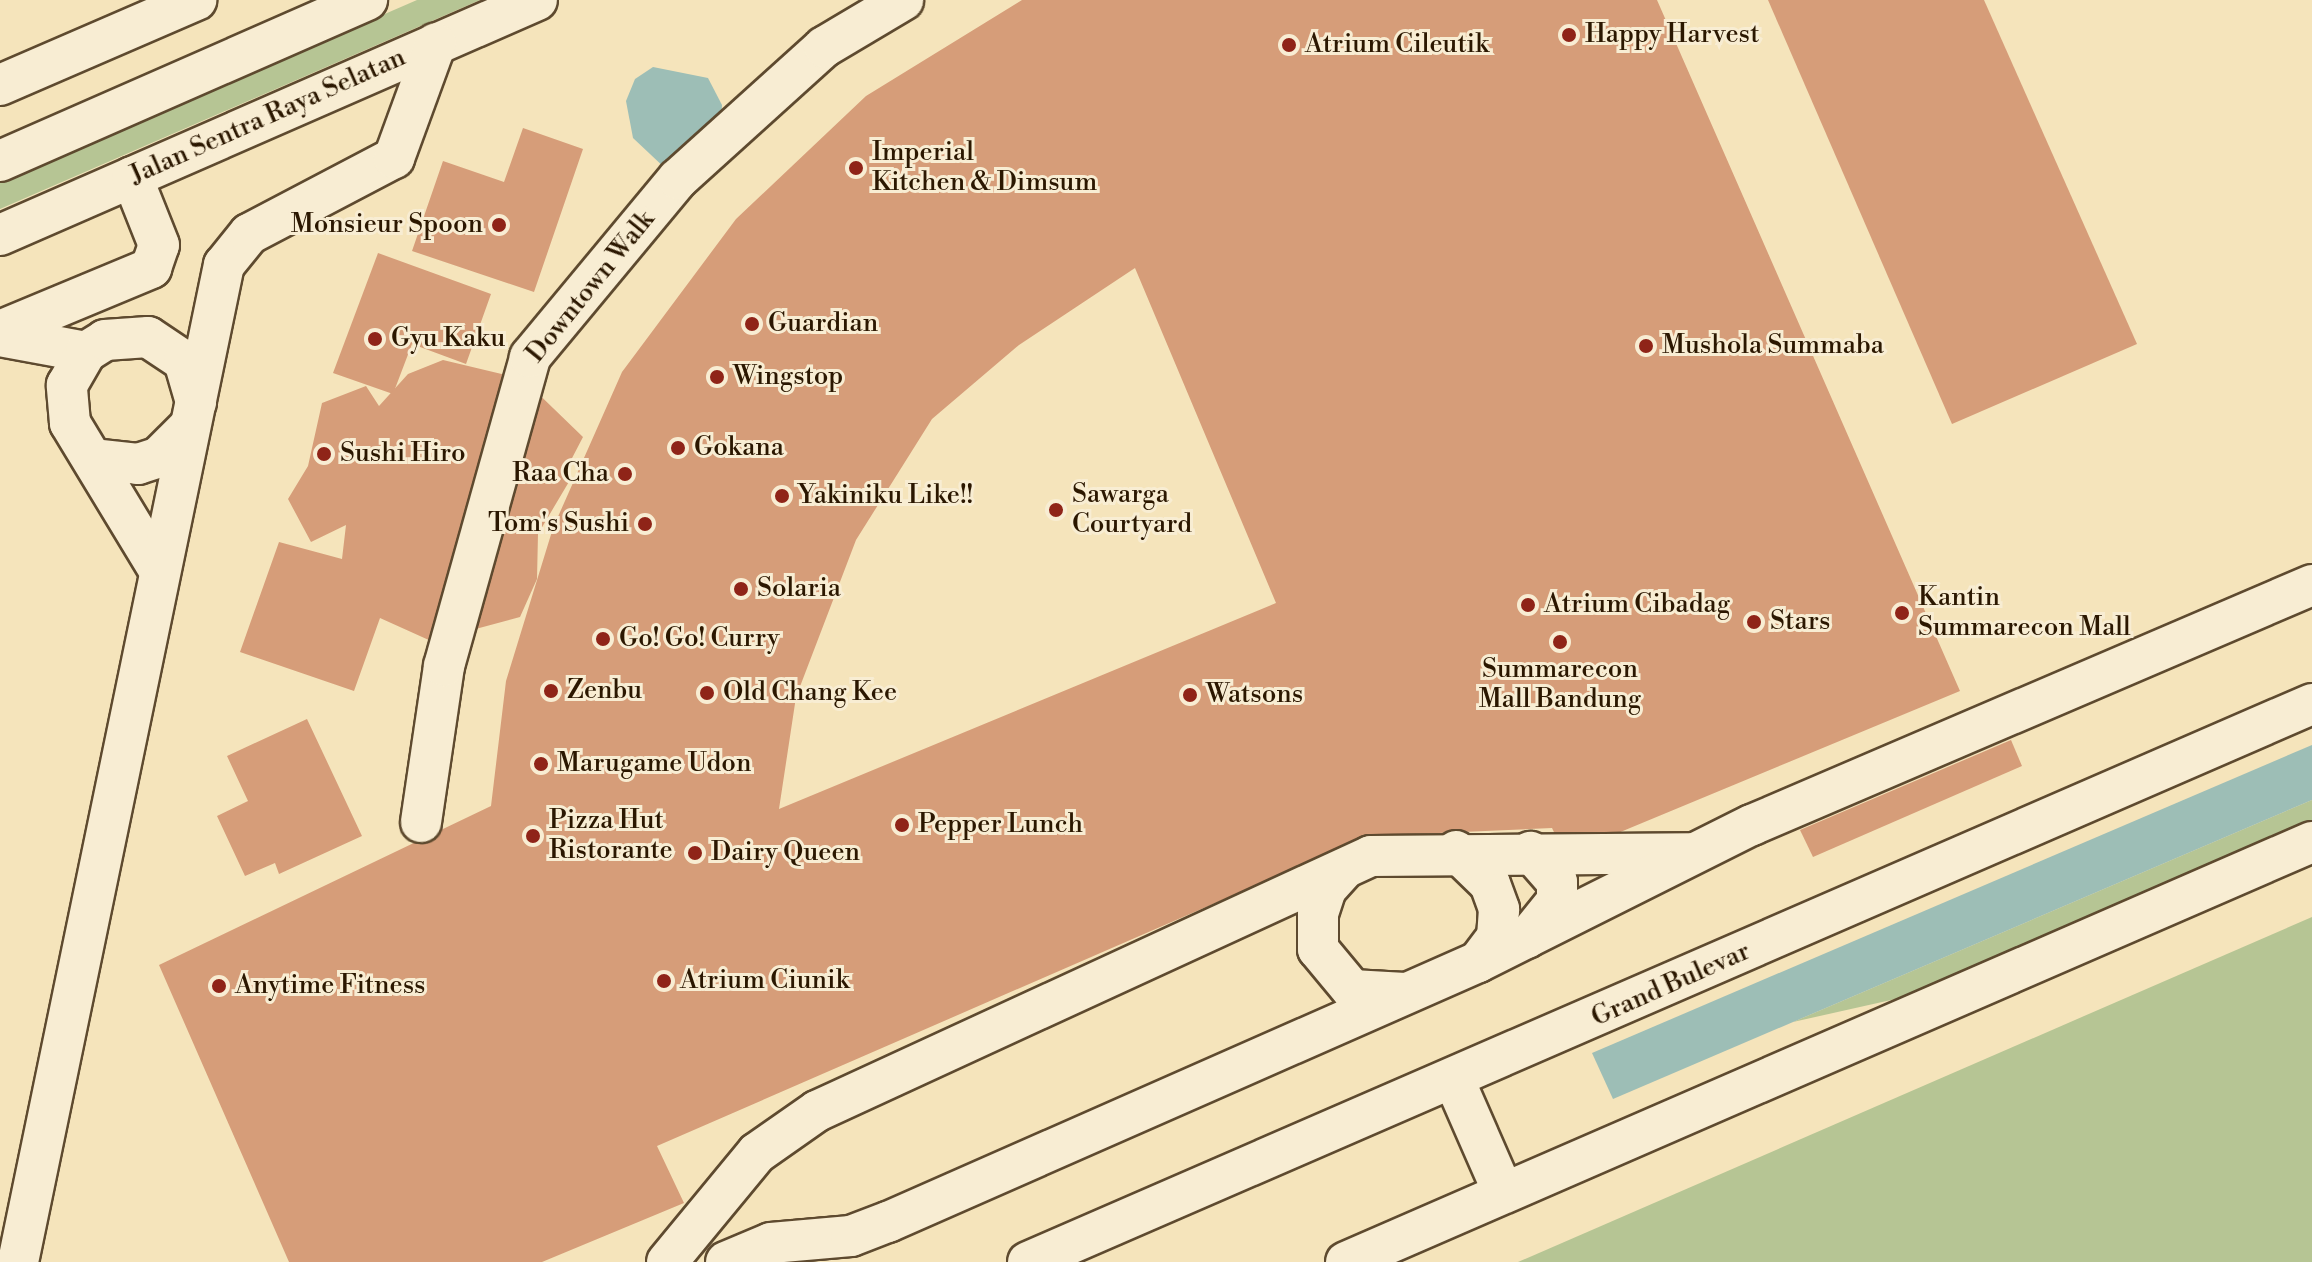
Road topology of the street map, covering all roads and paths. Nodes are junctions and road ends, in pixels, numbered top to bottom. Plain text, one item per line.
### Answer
1 (196, 0) edge
2 (367, 0) edge
3 (537, 0) edge
4 (903, 0) edge
5 (436, 43) junction
6 (0, 85) edge
7 (0, 161) edge
8 (132, 177) junction
9 (0, 235) edge
10 (0, 333) edge
11 (86, 352) junction
12 (193, 414) junction
13 (94, 459) junction
14 (159, 570) junction
15 (2312, 585) edge
16 (2312, 704) edge
17 (421, 822) dead end
18 (2312, 842) edge
19 (1456, 851) junction
20 (1531, 852) junction
21 (1692, 853) junction
22 (1344, 869) junction
23 (1524, 941) junction
24 (1478, 962) junction
25 (1410, 993) junction
26 (1455, 1082) junction
27 (1503, 1192) junction
28 (851, 1236) junction
29 (18, 1262) edge
30 (667, 1262) edge
31 (726, 1262) edge
32 (785, 1262) edge
33 (1028, 1262) edge
34 (1346, 1262) edge

1 - 6 street
2 - 7 street
3 - 5 street, Jalan Sentra Raya Selatan
4 - 17 street, Downtown Walk
5 - 8 street, Jalan Sentra Raya Selatan
5 - 12 street
8 - 9 street, Jalan Sentra Raya Selatan
8 - 10 street
10 - 11 street
11 - 12 street
11 - 13 street
12 - 13 street
12 - 14 street
13 - 14 street
14 - 29 street
15 - 21 street
16 - 26 street, Grand Bulevar
18 - 27 street
19 - 20 street
19 - 22 street
19 - 24 street
20 - 21 street
20 - 23 street
21 - 23 street
22 - 25 street
22 - 30 street
23 - 24 street
24 - 25 street
25 - 28 street
26 - 27 street
26 - 33 street, Grand Bulevar
27 - 34 street
28 - 31 street
28 - 32 street

